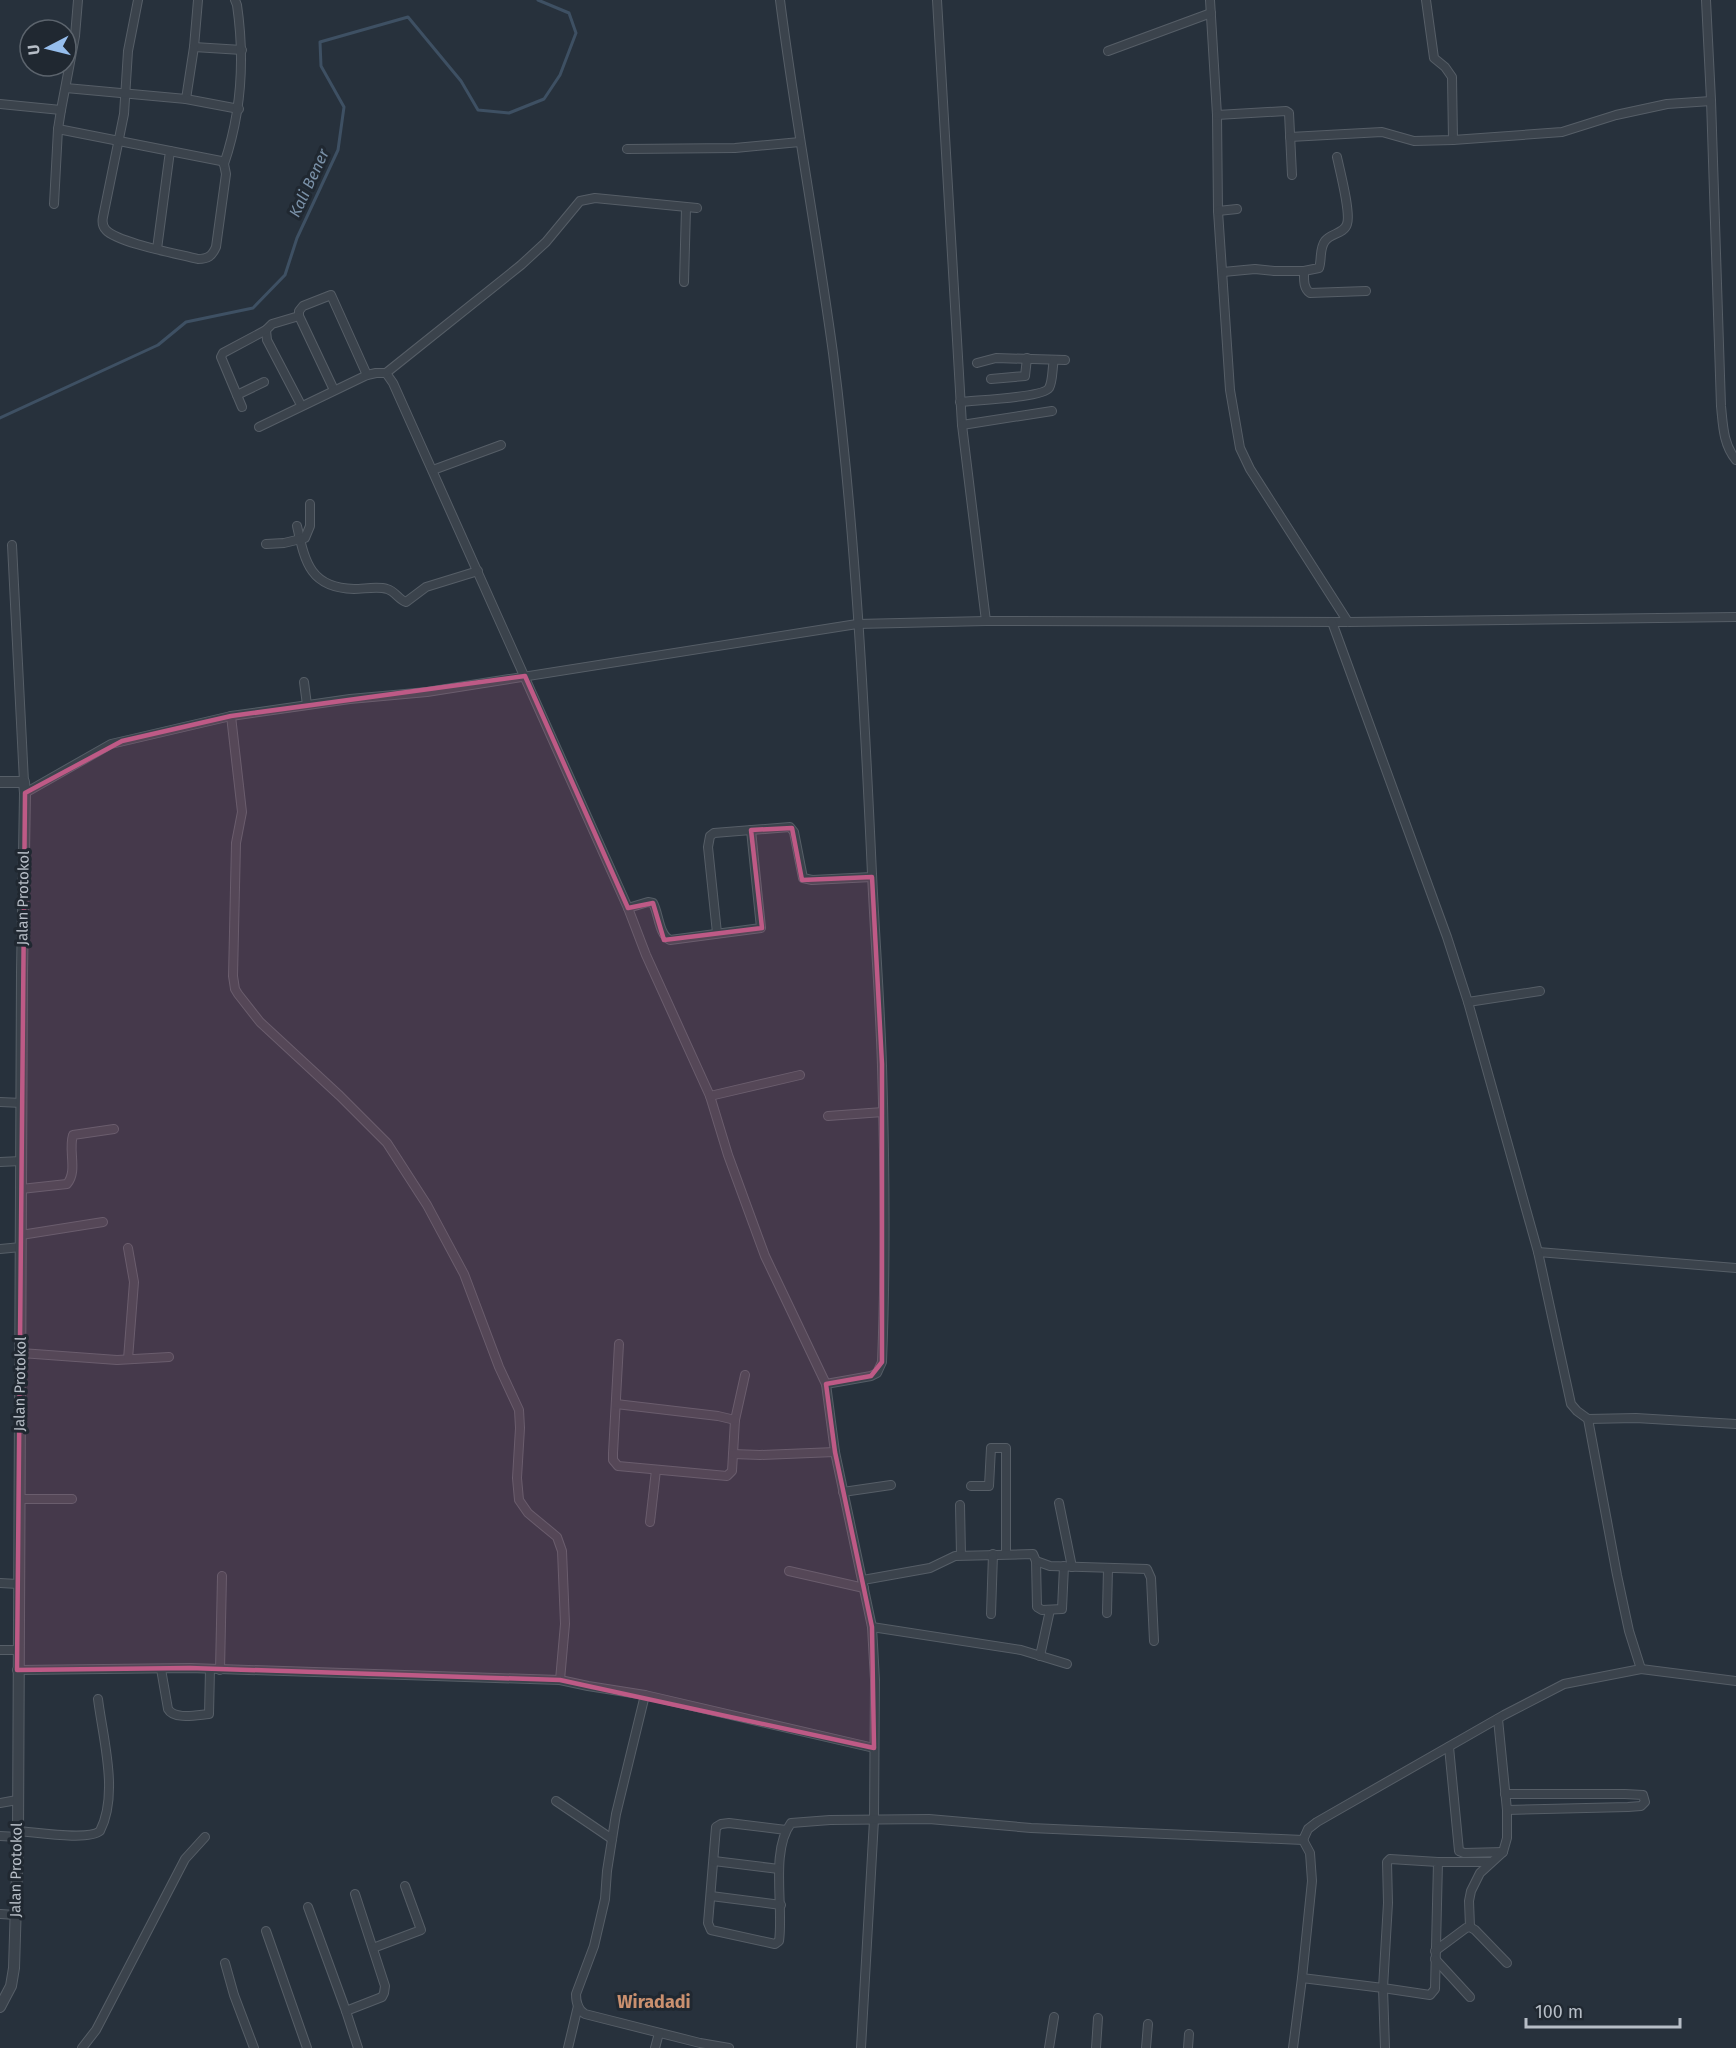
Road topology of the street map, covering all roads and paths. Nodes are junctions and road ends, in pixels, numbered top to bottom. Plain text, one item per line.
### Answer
1 (78, 0) edge
2 (138, 0) edge
3 (198, 0) edge
4 (235, 0) edge
5 (780, 0) edge
6 (937, 0) edge
7 (1210, 0) edge
8 (1426, 0) edge
9 (1706, 0) edge
10 (1211, 13) junction
11 (194, 47) junction
12 (243, 50) junction
13 (1108, 51) dead end
14 (66, 88) junction
15 (125, 93) junction
16 (186, 99) junction
17 (1711, 100) junction
18 (0, 104) edge
19 (239, 108) junction
20 (61, 110) junction
21 (1217, 115) junction
22 (58, 129) junction
23 (1290, 137) junction
24 (119, 140) junction
25 (1453, 140) junction
26 (800, 142) junction
27 (627, 149) dead end
28 (170, 151) junction
29 (1337, 157) dead end
30 (224, 164) junction
31 (1292, 175) dead end
32 (54, 204) dead end
33 (686, 208) junction
34 (696, 208) dead end
35 (1237, 209) dead end
36 (1218, 211) junction
37 (157, 249) junction
38 (1304, 271) junction
39 (1223, 272) junction
40 (684, 282) dead end
41 (1366, 291) dead end
42 (299, 316) junction
43 (266, 330) junction
44 (1027, 358) junction
45 (1054, 360) junction
46 (1065, 360) dead end
47 (977, 363) dead end
48 (386, 374) junction
49 (367, 375) junction
50 (992, 379) dead end
51 (264, 382) dead end
52 (334, 390) junction
53 (237, 395) junction
54 (960, 402) junction
55 (301, 405) junction
56 (242, 407) dead end
57 (1052, 411) dead end
58 (962, 425) junction
59 (259, 427) dead end
60 (501, 445) dead end
61 (1736, 460) edge
62 (433, 470) junction
63 (310, 504) dead end
64 (297, 526) dead end
65 (300, 540) junction
66 (266, 544) dead end
67 (12, 545) dead end
68 (478, 571) junction
69 (1736, 617) edge
70 (986, 621) junction
71 (1332, 622) junction
72 (1348, 622) junction
73 (857, 624) junction
74 (525, 676) junction
75 (304, 682) dead end
76 (307, 705) junction
77 (231, 716) junction
78 (0, 782) edge
79 (25, 788) junction
80 (751, 830) junction
81 (872, 877) junction
82 (628, 908) junction
83 (717, 933) junction
84 (1540, 991) dead end
85 (1468, 1002) junction
86 (800, 1075) dead end
87 (710, 1096) junction
88 (0, 1102) edge
89 (22, 1103) junction
90 (883, 1112) junction
91 (828, 1116) dead end
92 (114, 1129) dead end
93 (21, 1161) junction
94 (0, 1162) edge
95 (21, 1189) junction
96 (103, 1222) dead end
97 (21, 1241) junction
98 (0, 1248) edge
99 (128, 1248) dead end
100 (1538, 1252) junction
101 (1736, 1268) edge
102 (619, 1344) dead end
103 (21, 1353) junction
104 (169, 1357) dead end
105 (128, 1359) junction
106 (745, 1375) dead end
107 (826, 1384) junction
108 (616, 1404) junction
109 (1588, 1419) junction
110 (735, 1420) junction
111 (1736, 1424) edge
112 (835, 1452) junction
113 (733, 1454) junction
114 (656, 1470) junction
115 (891, 1485) dead end
116 (971, 1486) dead end
117 (989, 1486) junction
118 (1006, 1486) junction
119 (843, 1492) junction
120 (19, 1499) junction
121 (72, 1499) dead end
122 (1059, 1503) dead end
123 (960, 1505) dead end
124 (650, 1522) dead end
125 (993, 1554) junction
126 (1006, 1554) junction
127 (961, 1555) junction
128 (1036, 1561) junction
129 (1068, 1566) junction
130 (1108, 1568) junction
131 (789, 1571) dead end
132 (222, 1576) dead end
133 (0, 1583) edge
134 (18, 1584) junction
135 (864, 1584) junction
136 (1050, 1610) junction
137 (1107, 1612) dead end
138 (991, 1614) dead end
139 (872, 1627) junction
140 (1154, 1641) dead end
141 (0, 1650) edge
142 (18, 1650) junction
143 (1040, 1656) junction
144 (1067, 1664) dead end
145 (161, 1669) junction
146 (1641, 1669) junction
147 (18, 1670) junction
148 (210, 1670) junction
149 (220, 1670) junction
150 (560, 1680) junction
151 (1736, 1681) edge
152 (645, 1695) junction
153 (98, 1700) dead end
154 (1498, 1719) junction
155 (1449, 1747) junction
156 (874, 1748) junction
157 (1505, 1794) junction
158 (17, 1800) junction
159 (556, 1801) dead end
160 (0, 1803) edge
161 (1507, 1810) junction
162 (874, 1820) junction
163 (786, 1830) junction
164 (18, 1834) junction
165 (0, 1836) edge
166 (206, 1837) dead end
167 (612, 1839) junction
168 (1303, 1840) junction
169 (1503, 1852) junction
170 (714, 1861) junction
171 (1438, 1862) junction
172 (1491, 1862) junction
173 (779, 1869) junction
174 (405, 1886) dead end
175 (355, 1894) dead end
176 (711, 1896) junction
177 (781, 1905) junction
178 (308, 1906) dead end
179 (0, 1914) edge
180 (15, 1915) junction
181 (1470, 1928) junction
182 (266, 1931) dead end
183 (373, 1948) junction
184 (1435, 1955) junction
185 (225, 1963) dead end
186 (1507, 1963) dead end
187 (1302, 1978) junction
188 (1383, 1988) junction
189 (1470, 1997) dead end
190 (0, 2007) edge
191 (578, 2007) junction
192 (346, 2011) junction
193 (1054, 2017) dead end
194 (1098, 2018) dead end
195 (1148, 2024) dead end
196 (659, 2033) junction
197 (1189, 2034) dead end
198 (82, 2048) edge
199 (254, 2048) edge
200 (308, 2048) edge
201 (358, 2048) edge
202 (568, 2048) edge
203 (655, 2048) edge
204 (729, 2048) edge
205 (861, 2048) edge
206 (1049, 2048) edge
207 (1096, 2048) edge
208 (1146, 2048) edge
209 (1188, 2048) edge
210 (1293, 2048) edge
211 (1385, 2048) edge

1 - 14 street
2 - 15 street
3 - 11 street
4 - 12 street
5 - 26 street
6 - 54 street
7 - 10 street
8 - 25 street
9 - 17 street
10 - 13 street
10 - 21 street
11 - 12 street
11 - 16 street
12 - 19 street
14 - 15 street
14 - 20 street
15 - 16 street
15 - 24 street
16 - 19 street
17 - 25 street
17 - 61 street
18 - 20 street
19 - 30 street
20 - 22 street
21 - 23 street
21 - 36 street
22 - 24 street
22 - 32 street
23 - 25 street
23 - 31 street
24 - 28 street
24 - 37 street
26 - 27 street
26 - 73 street
28 - 30 street
28 - 37 street
29 - 38 street
30 - 37 street
33 - 34 street
33 - 40 street
33 - 48 street
35 - 36 street
36 - 39 street
38 - 39 street
38 - 41 street
39 - 72 street
42 - 43 street
42 - 49 street
42 - 52 street
43 - 53 street
43 - 55 street
44 - 45 street
44 - 47 street
44 - 50 street
45 - 46 street
45 - 54 street
48 - 49 street
48 - 62 street
49 - 52 street
51 - 53 street
52 - 55 street
53 - 56 street
54 - 58 street
55 - 59 street
57 - 58 street
58 - 70 street
60 - 62 street
62 - 68 street
63 - 65 street
64 - 65 street
65 - 66 street
65 - 68 street
67 - 79 street
68 - 74 street
69 - 72 street
70 - 71 street
70 - 73 street
71 - 72 street
71 - 85 street
73 - 74 street
73 - 81 street
74 - 76 street
74 - 82 street
75 - 76 street
76 - 77 street
77 - 79 street
77 - 150 street
78 - 79 street
79 - 89 street, Jalan Protokol
80 - 81 street
80 - 83 street
80 - 83 street
81 - 90 street
82 - 83 street
82 - 87 street
84 - 85 street
85 - 100 street
86 - 87 street
87 - 107 street
88 - 89 street
89 - 93 street, Jalan Protokol
90 - 91 street
90 - 107 street
92 - 95 street
93 - 94 street
93 - 95 street, Jalan Protokol
95 - 97 street, Jalan Protokol
96 - 97 street
97 - 98 street
97 - 103 street, Jalan Protokol
99 - 105 street
100 - 101 street
100 - 109 street
102 - 108 street
103 - 105 street
103 - 120 street, Jalan Protokol
104 - 105 street
106 - 110 street
107 - 112 street
108 - 110 street
108 - 114 street
109 - 111 street
109 - 146 street
110 - 113 street
112 - 113 street
112 - 119 street
113 - 114 street
114 - 124 street
115 - 119 street
116 - 117 street
117 - 118 street
117 - 118 street
118 - 126 street
119 - 135 street
120 - 121 street
120 - 134 street, Jalan Protokol
122 - 129 street
123 - 127 street
125 - 126 street
125 - 127 street
125 - 138 street
126 - 128 street
127 - 135 street
128 - 129 street
128 - 136 street
129 - 130 street
129 - 136 street
130 - 137 street
130 - 140 street
131 - 135 street
132 - 149 street
133 - 134 street
134 - 142 street, Jalan Protokol
135 - 139 street
136 - 143 street
139 - 143 street
139 - 156 street
141 - 142 street
142 - 147 street, Jalan Protokol
143 - 144 street
145 - 147 street
145 - 148 street
145 - 148 street
146 - 151 street
146 - 154 street
147 - 158 street, Jalan Protokol
148 - 149 street
149 - 150 street
150 - 152 street
152 - 156 street
152 - 167 street
153 - 164 street
154 - 155 street
154 - 157 street
155 - 168 street
155 - 169 street
156 - 162 street
157 - 161 street
157 - 161 street
158 - 160 street
158 - 164 street, Jalan Protokol
159 - 167 street
161 - 169 street
162 - 163 street
162 - 168 street
162 - 205 street
163 - 170 street
163 - 173 street
164 - 165 street
164 - 180 street, Jalan Protokol
166 - 198 street
167 - 191 street
168 - 187 street
169 - 172 street
170 - 173 street
170 - 176 street
171 - 172 street
171 - 184 street
171 - 188 street
172 - 181 street
173 - 177 street
174 - 183 street
175 - 183 street
176 - 177 street
176 - 177 street
178 - 192 street
179 - 180 street
180 - 190 street, Jalan Protokol
181 - 184 street
181 - 186 street
182 - 200 street
183 - 192 street
184 - 188 street
184 - 189 street
185 - 199 street
187 - 188 street
187 - 210 street
188 - 211 street
191 - 196 street
191 - 202 street
192 - 201 street
193 - 206 street
194 - 207 street
195 - 208 street
196 - 203 street
196 - 204 street
197 - 209 street

